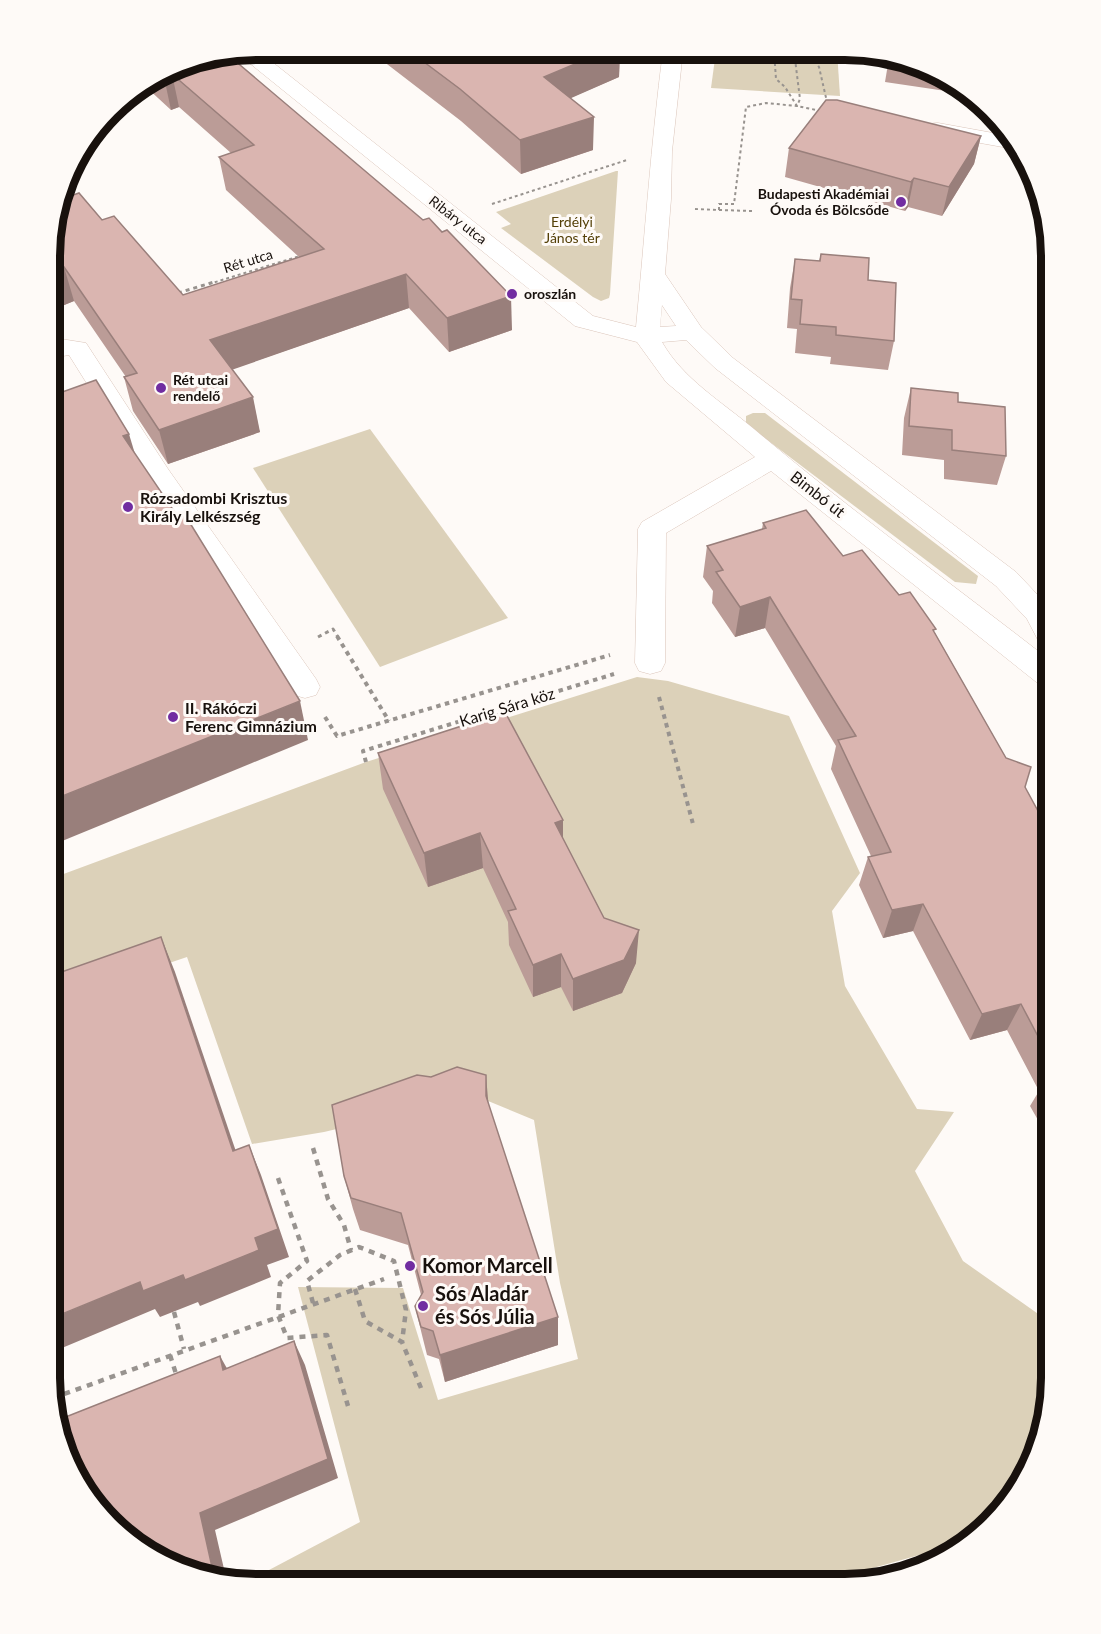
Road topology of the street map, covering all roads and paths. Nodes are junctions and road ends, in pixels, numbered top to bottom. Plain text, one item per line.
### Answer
1 (257, 60) edge
2 (672, 60) edge
3 (775, 60) edge
4 (795, 60) edge
5 (814, 60) edge
6 (836, 104) edge
7 (797, 106) junction
8 (829, 112) edge
9 (920, 125) edge
10 (1003, 142) edge
11 (627, 160) dead end
12 (695, 209) dead end
13 (719, 210) junction
14 (752, 211) dead end
15 (452, 215) junction
16 (310, 253) edge
17 (654, 275) junction
18 (174, 295) edge
19 (692, 332) junction
20 (647, 337) junction
21 (60, 347) edge
22 (772, 459) junction
23 (1041, 617) edge
24 (316, 638) dead end
25 (612, 645) dead end
26 (650, 663) junction
27 (1041, 669) edge
28 (305, 687) dead end
29 (389, 721) junction
30 (337, 736) dead end
31 (366, 762) dead end
32 (693, 824) dead end
33 (313, 1148) dead end
34 (278, 1178) dead end
35 (351, 1250) junction
36 (384, 1279) dead end
37 (355, 1289) junction
38 (313, 1303) junction
39 (174, 1312) edge
40 (278, 1315) junction
41 (402, 1342) junction
42 (184, 1349) junction
43 (170, 1355) junction
44 (179, 1384) edge
45 (421, 1388) dead end
46 (61, 1395) edge
47 (348, 1406) dead end

1 - 15 street, Ribáry utca
2 - 17 street
3 - 7 path
4 - 7 path
5 - 6 path
7 - 8 path
7 - 13 path
9 - 10 street
11 - 15 path
12 - 13 path
13 - 14 path
15 - 20 street, Ribáry utca
16 - 18 path, Rét utca
17 - 19 street
17 - 20 street
19 - 20 street, Ribáry utca
19 - 23 street
20 - 22 street, Bimbó út
21 - 28 street
22 - 26 street
22 - 27 street, Bimbó út
24 - 29 path
25 - 29 path
26 - 31 path, Karig Sára köz
26 - 32 path
29 - 30 path
33 - 35 path
34 - 40 path
35 - 38 path
35 - 41 path
36 - 37 path
37 - 38 path
37 - 41 path
38 - 40 path
39 - 42 path
40 - 42 path
40 - 47 path
41 - 45 path
42 - 43 path
43 - 44 path
43 - 46 path

